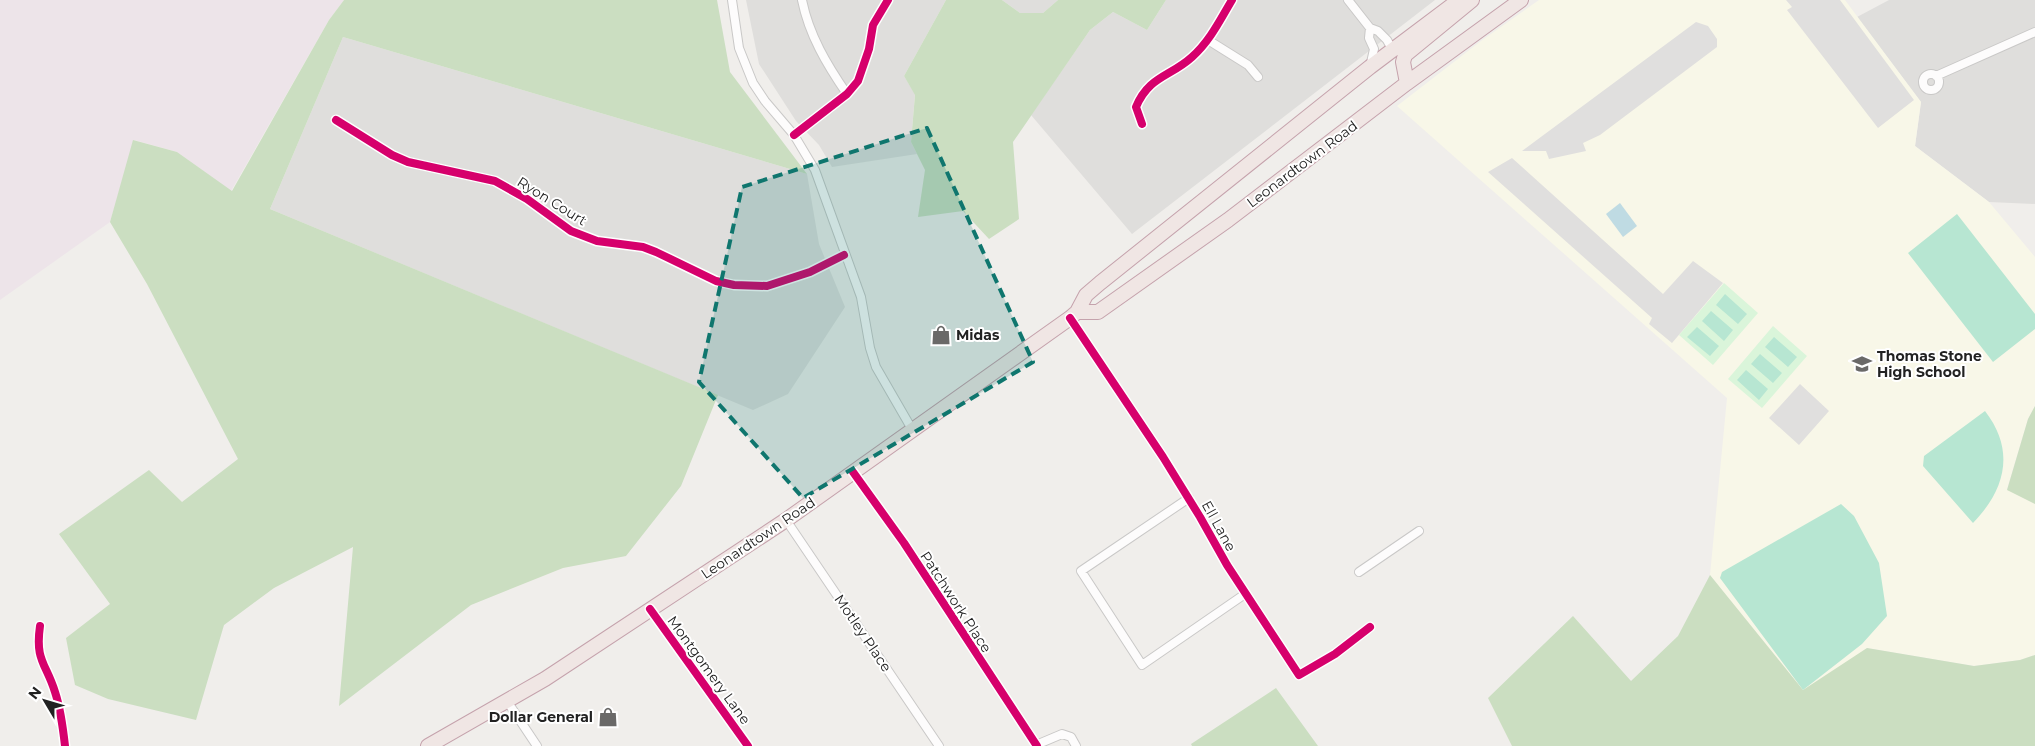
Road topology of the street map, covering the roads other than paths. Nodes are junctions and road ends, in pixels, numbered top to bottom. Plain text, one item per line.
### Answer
1 (732, 0) edge
2 (802, 0) edge
3 (888, 0) edge
4 (1232, 0) edge
5 (1348, 0) edge
6 (1459, 0) edge
7 (1472, 0) edge
8 (1521, 0) edge
9 (1370, 28) junction
10 (2035, 32) edge
11 (1208, 40) junction
12 (1393, 51) junction
13 (1370, 68) junction
14 (1936, 76) dead end
15 (1258, 77) dead end
16 (1407, 83) junction
17 (847, 94) junction
18 (336, 120) dead end
19 (1142, 124) dead end
20 (1351, 128) junction
21 (794, 135) junction
22 (844, 255) junction
23 (1073, 315) junction
24 (913, 432) junction
25 (853, 472) junction
26 (1190, 498) junction
27 (786, 520) junction
28 (1419, 531) dead end
29 (1359, 572) dead end
30 (1245, 594) junction
31 (650, 609) junction
32 (40, 626) dead end
33 (1370, 627) dead end
34 (507, 701) junction
35 (1036, 745) edge
36 (65, 746) edge
37 (428, 746) edge
38 (537, 746) edge
39 (748, 746) edge
40 (939, 746) edge
41 (1076, 746) edge

1 - 21 street
2 - 17 street
3 - 17 street
4 - 11 street
5 - 9 street
6 - 12 highway, Leonardtown Road
7 - 16 highway
8 - 16 highway, Leonardtown Road
9 - 12 street
9 - 13 street
10 - 14 street
11 - 15 street
11 - 19 street
12 - 13 highway, Leonardtown Road
12 - 20 highway
13 - 23 highway, Leonardtown Road
16 - 20 highway, Leonardtown Road
17 - 21 street
18 - 22 street, Ryon Court
20 - 23 highway, Leonardtown Road
21 - 22 street
22 - 24 street
23 - 24 highway, Leonardtown Road
23 - 26 street, Ell Lane
24 - 25 highway, Leonardtown Road
25 - 27 highway, Leonardtown Road
25 - 35 street, Patchwork Place
26 - 30 street, Ell Lane
26 - 30 street
27 - 31 highway, Leonardtown Road
27 - 40 street, Motley Place
28 - 29 street
30 - 33 street, Ell Lane
31 - 34 highway, Leonardtown Road
31 - 39 street, Montgomery Lane
32 - 36 street
34 - 37 highway, Leonardtown Road
34 - 38 street
35 - 41 street

